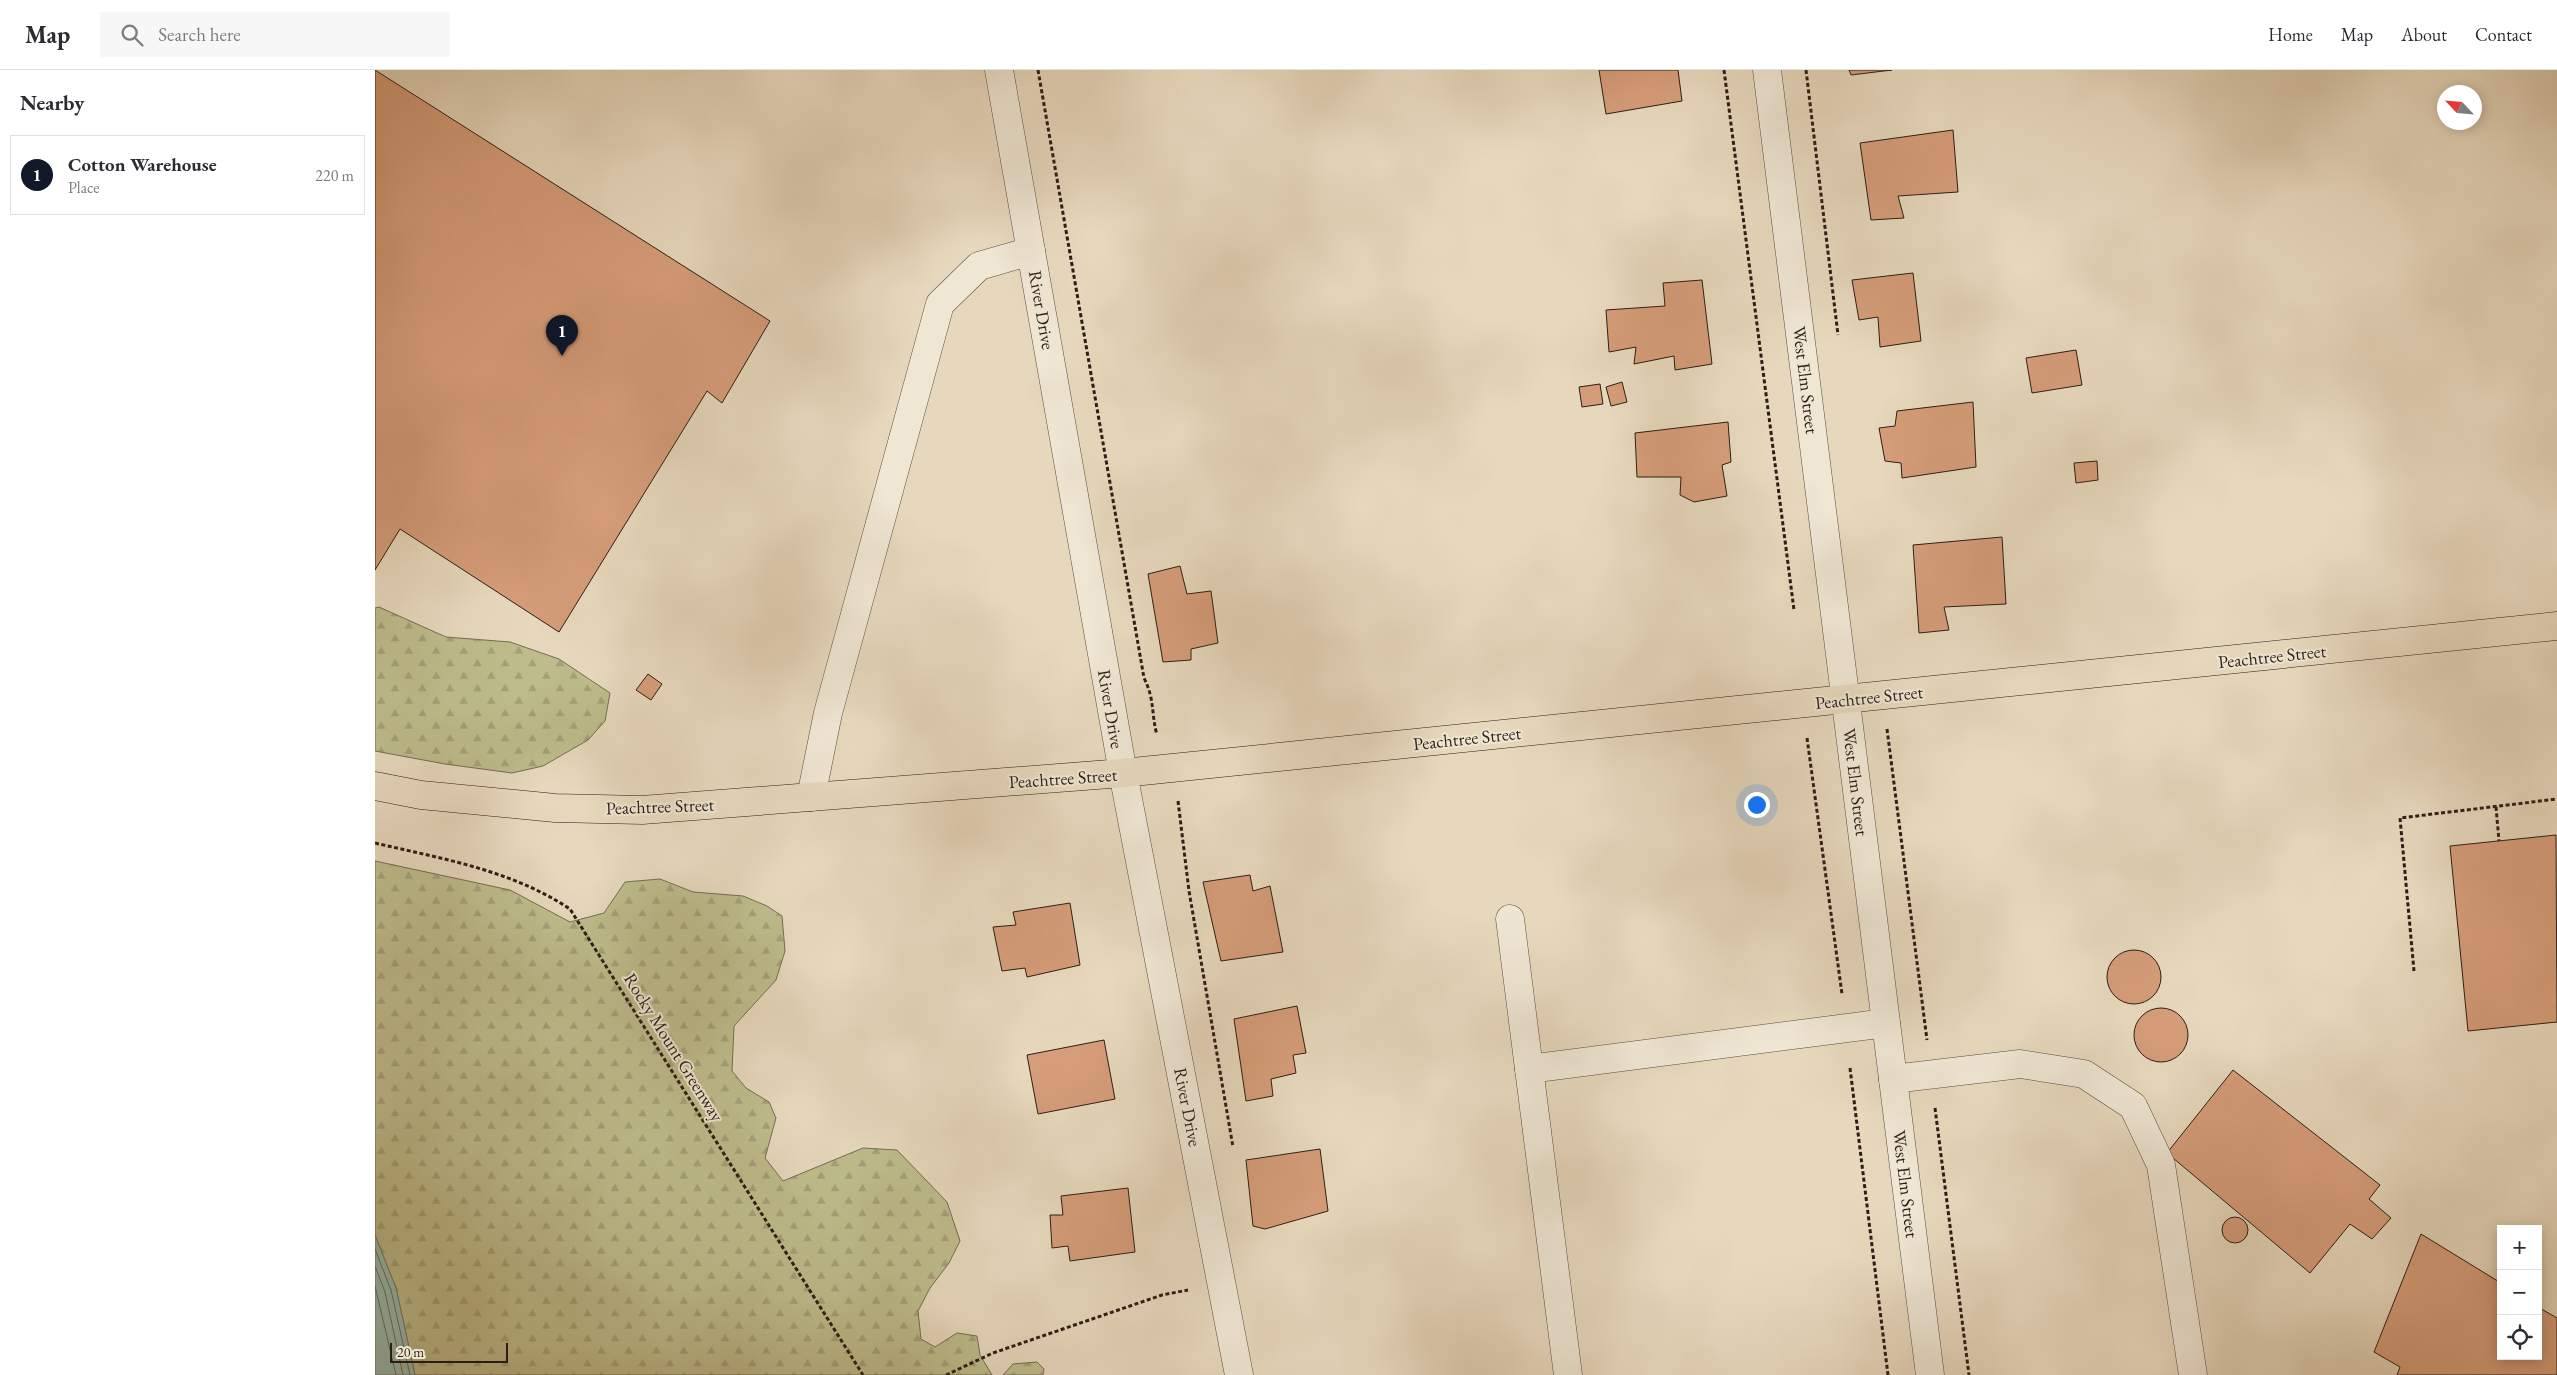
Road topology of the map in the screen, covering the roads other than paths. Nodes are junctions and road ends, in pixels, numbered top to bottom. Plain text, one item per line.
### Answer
1 (999, 70) edge
2 (1767, 70) edge
3 (1031, 251) junction
4 (2557, 626) edge
5 (1845, 699) junction
6 (1123, 773) junction
7 (375, 786) edge
8 (811, 797) junction
9 (1510, 919) dead end
10 (1886, 1023) junction
11 (1529, 1069) junction
12 (1893, 1079) junction
13 (1239, 1375) edge
14 (1568, 1375) edge
15 (1930, 1375) edge
16 (2193, 1375) edge

1 - 3 street, River Drive
2 - 5 street, West Elm Street
3 - 6 street, River Drive
3 - 8 street
4 - 5 main road, Peachtree Street
5 - 6 main road, Peachtree Street
5 - 10 street, West Elm Street
6 - 8 main road, Peachtree Street
6 - 13 street, River Drive
7 - 8 main road, Peachtree Street
9 - 11 street
10 - 11 street
10 - 12 street, West Elm Street
11 - 14 street
12 - 15 street, West Elm Street
12 - 16 street

